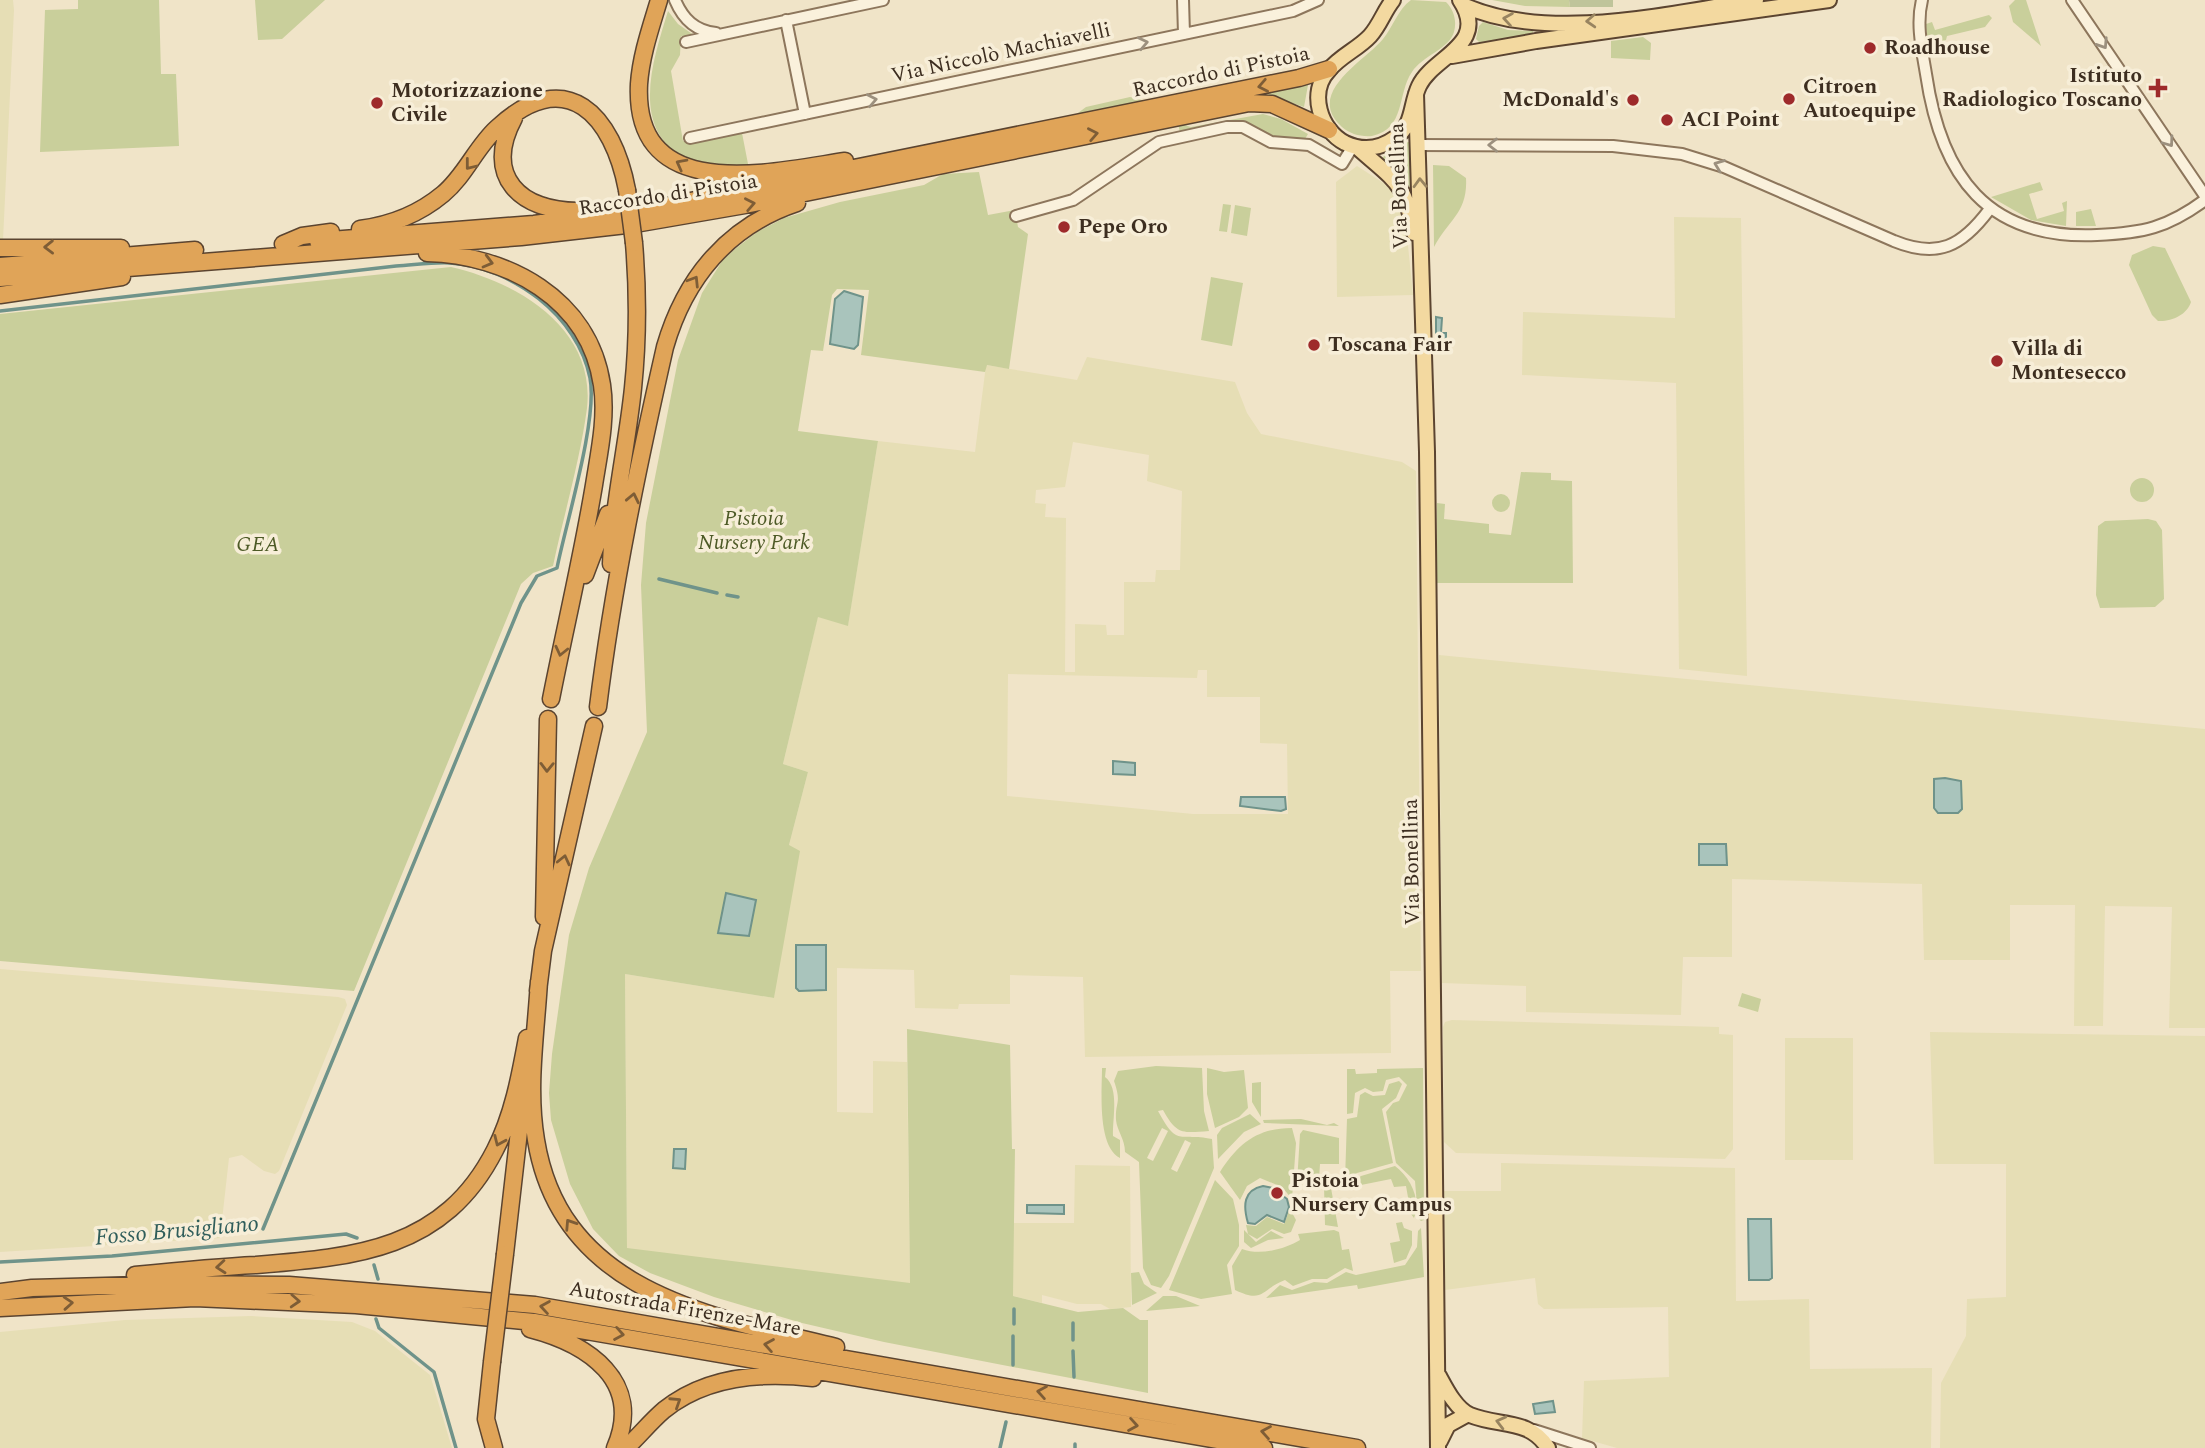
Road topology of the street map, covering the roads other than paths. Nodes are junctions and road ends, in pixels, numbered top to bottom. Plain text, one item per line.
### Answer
1 (659, 0) edge
2 (675, 0) edge
3 (883, 0) edge
4 (1183, 0) edge
5 (1318, 0) edge
6 (1393, 0) edge
7 (1756, 0) edge
8 (1829, 0) edge
9 (2072, 0) edge
10 (1462, 2) edge
11 (1918, 3) edge
12 (786, 20) junction
13 (723, 33) junction
14 (1184, 34) junction
15 (686, 42) dead end
16 (1452, 56) junction
17 (1329, 69) junction
18 (1416, 94) junction
19 (806, 114) junction
20 (516, 116) junction
21 (1329, 130) junction
22 (690, 138) dead end
23 (1418, 145) junction
24 (1356, 147) junction
25 (942, 152) junction
26 (862, 181) junction
27 (2205, 198) edge
28 (656, 208) junction
29 (1989, 209) junction
30 (1016, 216) dead end
31 (283, 244) junction
32 (0, 248) edge
33 (372, 249) junction
34 (166, 258) junction
35 (0, 266) edge
36 (1423, 276) junction
37 (0, 278) edge
38 (0, 295) edge
39 (618, 481) junction
40 (572, 603) junction
41 (609, 613) junction
42 (551, 699) dead end
43 (598, 707) dead end
44 (548, 719) dead end
45 (594, 726) dead end
46 (543, 951) junction
47 (539, 981) junction
48 (32, 1288) junction
49 (0, 1292) edge
50 (0, 1308) edge
51 (459, 1314) junction
52 (1437, 1372) junction
53 (967, 1387) junction
54 (1468, 1414) junction
55 (1534, 1430) junction
56 (494, 1448) edge
57 (615, 1448) edge
58 (626, 1448) edge
59 (1264, 1448) edge
60 (1357, 1448) edge
61 (1438, 1448) edge
62 (1548, 1448) edge
63 (1572, 1448) edge
64 (1590, 1448) edge

25 -> 1 highway
2 - 13 street
3 - 12 street
4 - 14 street
5 - 14 street, Via Niccolò Machiavelli
6 - 17 main road
7 -> 10 main road
8 - 16 main road
9 -> 27 street
10 - 16 main road
11 - 29 street
12 - 13 street
12 - 19 street
13 - 15 street
19 -> 14 street, Via Niccolò Machiavelli
16 - 18 main road
17 - 21 main road
17 -> 25 highway, Raccordo di Pistoia
18 - 23 main road, Via Bonellina
18 - 24 main road
19 - 22 street, Via Niccolò Machiavelli
20 - 28 highway
20 -> 31 highway
20 - 39 highway, bridge
21 - 24 main road, Via Bonellina
26 -> 21 highway, Raccordo di Pistoia
29 -> 23 street
36 -> 23 main road, Via Bonellina
24 - 30 street
24 - 36 main road, Via Bonellina
25 - 28 highway, Raccordo di Pistoia
33 -> 26 highway, Raccordo di Pistoia
41 -> 26 highway
27 - 29 street
28 - 31 highway, Raccordo di Pistoia
31 - 34 highway, Raccordo di Pistoia
34 -> 32 highway
33 - 34 highway, Raccordo di Pistoia
33 -> 40 highway
34 - 35 highway, Raccordo di Pistoia
34 - 37 highway, Raccordo di Pistoia
34 - 38 highway
36 - 52 main road, Via Bonellina
39 - 40 highway
39 - 41 highway
40 -> 42 highway
41 - 43 highway
44 -> 46 highway
46 -> 45 highway
46 - 47 highway
47 -> 48 highway
53 -> 47 highway
47 - 56 highway, bridge
48 - 49 highway, Autostrada Firenze-Mare
53 -> 48 highway, Autostrada Firenze-Mare
50 -> 51 highway, Autostrada Firenze-Mare
51 -> 53 highway, Autostrada Firenze-Mare
51 - 57 highway
52 - 54 main road
52 - 61 main road, Via Bonellina
58 -> 53 highway
53 -> 59 highway, Autostrada Firenze-Mare
60 -> 53 highway, Autostrada Firenze-Mare
55 -> 54 main road
54 - 61 main road
55 - 62 main road
55 - 64 street
63 - 64 street

